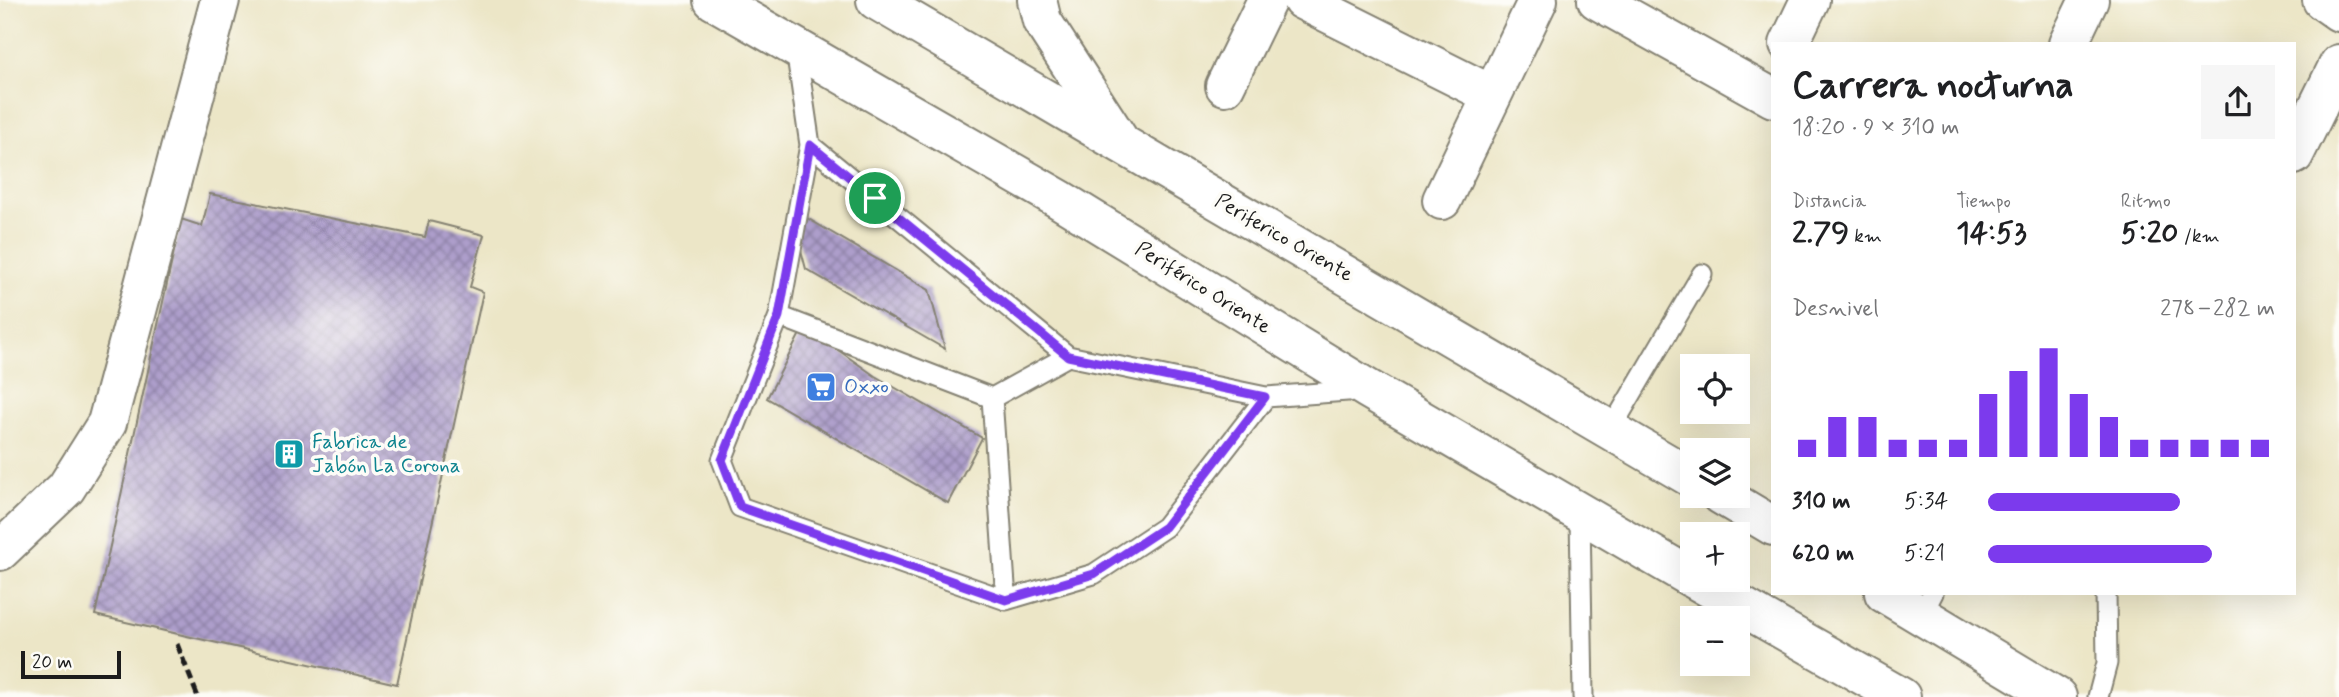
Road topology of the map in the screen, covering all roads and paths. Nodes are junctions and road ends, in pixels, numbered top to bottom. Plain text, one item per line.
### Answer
1 (220, 0) edge
2 (713, 0) edge
3 (876, 0) edge
4 (1037, 0) edge
5 (1267, 0) edge
6 (1302, 0) edge
7 (1538, 0) edge
8 (1597, 0) edge
9 (1810, 0) edge
10 (2089, 0) edge
11 (2322, 0) edge
12 (2339, 12) edge
13 (1789, 42) edge
14 (2069, 42) edge
15 (796, 49) junction
16 (2339, 64) edge
17 (1226, 86) dead end
18 (1770, 89) edge
19 (1492, 95) junction
20 (1121, 144) junction
21 (810, 145) junction
22 (2296, 151) edge
23 (1442, 200) dead end
24 (1702, 274) dead end
25 (779, 316) junction
26 (1068, 356) junction
27 (1368, 389) junction
28 (1265, 397) junction
29 (992, 398) junction
30 (1611, 429) junction
31 (1680, 471) edge
32 (1743, 508) edge
33 (1580, 515) junction
34 (1771, 525) edge
35 (0, 551) edge
36 (1680, 572) edge
37 (1716, 592) edge
38 (1891, 595) edge
39 (2106, 595) edge
40 (1006, 600) junction
41 (1927, 605) edge
42 (1583, 697) edge
43 (1901, 697) edge
44 (2057, 697) edge
45 (2098, 697) edge

1 - 35 main road
2 - 15 main road, Periférico Oriente
3 - 20 main road, Periferico Oriente
4 - 20 main road
5 - 17 main road
6 - 19 main road
7 - 19 main road
8 - 18 main road
9 - 13 main road
10 - 14 main road
11 - 12 main road
15 - 21 lane
15 - 27 main road, Periférico Oriente
16 - 22 main road
19 - 23 main road
20 - 30 main road, Periferico Oriente
21 - 25 lane
21 - 26 lane
24 - 30 lane
25 - 29 lane
25 - 40 lane
26 - 28 lane
26 - 29 lane
27 - 28 lane
27 - 33 main road, Periférico Oriente
28 - 40 lane
29 - 40 lane
30 - 31 main road, Periferico Oriente
32 - 34 main road
33 - 36 main road, Periférico Oriente
33 - 42 lane
37 - 43 main road, Periférico Oriente
38 - 41 main road
39 - 45 lane
41 - 44 main road

